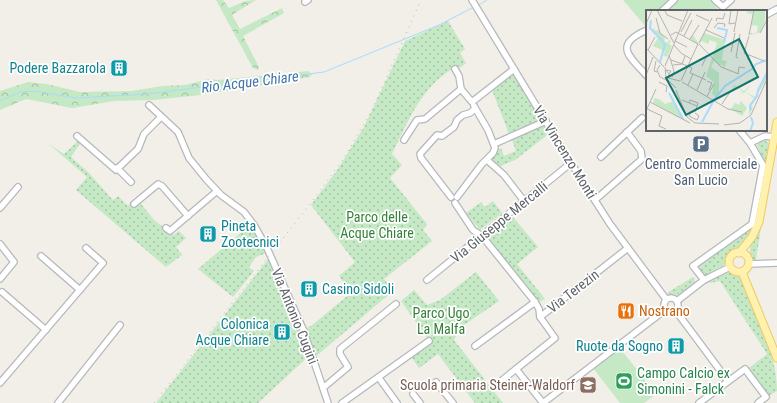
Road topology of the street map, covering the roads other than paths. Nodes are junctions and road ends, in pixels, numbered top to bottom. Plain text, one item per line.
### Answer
1 (674, 0) edge
2 (715, 0) edge
3 (731, 0) edge
4 (473, 1) edge
5 (724, 9) edge
6 (777, 9) edge
7 (663, 10) edge
8 (767, 14) edge
9 (646, 31) edge
10 (455, 69) dead end
11 (514, 69) junction
12 (646, 75) edge
13 (461, 89) junction
14 (472, 102) junction
15 (149, 106) dead end
16 (475, 109) junction
17 (161, 117) junction
18 (642, 118) dead end
19 (546, 121) junction
20 (777, 122) edge
21 (741, 131) edge
22 (627, 132) junction
23 (78, 136) dead end
24 (773, 137) junction
25 (404, 140) dead end
26 (750, 142) junction
27 (494, 144) junction
28 (601, 157) dead end
29 (488, 160) junction
30 (571, 163) junction
31 (117, 168) junction
32 (131, 182) dead end
33 (18, 187) dead end
34 (217, 191) junction
35 (455, 199) junction
36 (595, 200) junction
37 (524, 201) junction
38 (134, 204) dead end
39 (0, 208) edge
40 (188, 216) junction
41 (166, 228) dead end
42 (482, 236) junction
43 (752, 237) junction
44 (0, 244) edge
45 (86, 248) dead end
46 (628, 248) junction
47 (739, 253) junction
48 (41, 256) dead end
49 (748, 260) junction
50 (777, 263) edge
51 (730, 267) junction
52 (742, 272) junction
53 (0, 279) edge
54 (427, 280) dead end
55 (704, 280) junction
56 (80, 290) junction
57 (2, 292) dead end
58 (666, 299) junction
59 (677, 301) junction
60 (535, 302) junction
61 (396, 304) dead end
62 (665, 310) junction
63 (676, 311) junction
64 (540, 317) junction
65 (120, 325) dead end
66 (46, 330) junction
67 (429, 341) dead end
68 (475, 346) dead end
69 (777, 358) edge
70 (516, 369) junction
71 (379, 378) junction
72 (728, 381) junction
73 (436, 382) dead end
74 (0, 383) edge
75 (495, 386) dead end
76 (323, 388) junction
77 (413, 394) dead end
78 (58, 403) edge
79 (328, 403) edge
80 (342, 403) edge
81 (397, 403) edge
82 (420, 403) edge
83 (454, 403) edge
84 (543, 403) edge
85 (698, 403) edge
86 (758, 403) edge

1 - 7 street
2 - 5 street
3 - 5 street
4 - 11 street, Via Vincenzo Monti
6 - 8 street
9 - 12 street
10 - 13 street
11 - 14 street
11 - 19 street, Via Vincenzo Monti
13 - 14 street
13 - 25 street
14 - 16 street
15 - 17 street, Via Antonio Cugini
16 - 27 street
16 - 35 street
17 - 31 street
17 - 34 street, Via Antonio Cugini
18 - 22 street
19 - 27 street
19 - 30 street, Via Vincenzo Monti
20 - 24 main road
21 - 26 street
22 - 28 street
22 - 36 street
23 - 31 street
24 - 26 street
24 - 43 main road
26 - 55 street
27 - 29 street
29 - 35 street
29 - 37 street
30 - 36 street, Via Vincenzo Monti
30 - 37 street, Via Giuseppe Mercalli
31 - 32 street
33 - 39 street
34 - 40 street
34 - 76 street, Via Antonio Cugini
35 - 42 street
36 - 46 street, Via Vincenzo Monti
37 - 42 street, Via Giuseppe Mercalli
38 - 40 street
40 - 41 street
42 - 54 street, Via Giuseppe Mercalli
42 - 60 street
43 - 47 main road
43 - 49 main road
44 - 53 street
45 - 56 street
46 - 58 street, Via Vincenzo Monti
46 - 64 street, Via Terezin
47 - 49 main road
47 - 51 main road
48 - 56 street
49 - 50 street
49 - 52 main road
51 - 52 main road
51 - 55 street
52 - 69 main road
55 - 59 street
56 - 66 street
57 - 66 street
58 - 59 street
58 - 62 street
59 - 63 street
60 - 64 street
60 - 68 street
61 - 76 street
62 - 63 street
62 - 84 street
63 - 72 street
64 - 70 street, Via Terezin
65 - 78 street
66 - 74 street
67 - 71 street
70 - 75 street, Via Terezin
70 - 84 street
71 - 80 street
71 - 81 street
72 - 85 street
72 - 86 street
73 - 83 street
76 - 79 street, Via Antonio Cugini
77 - 82 street

